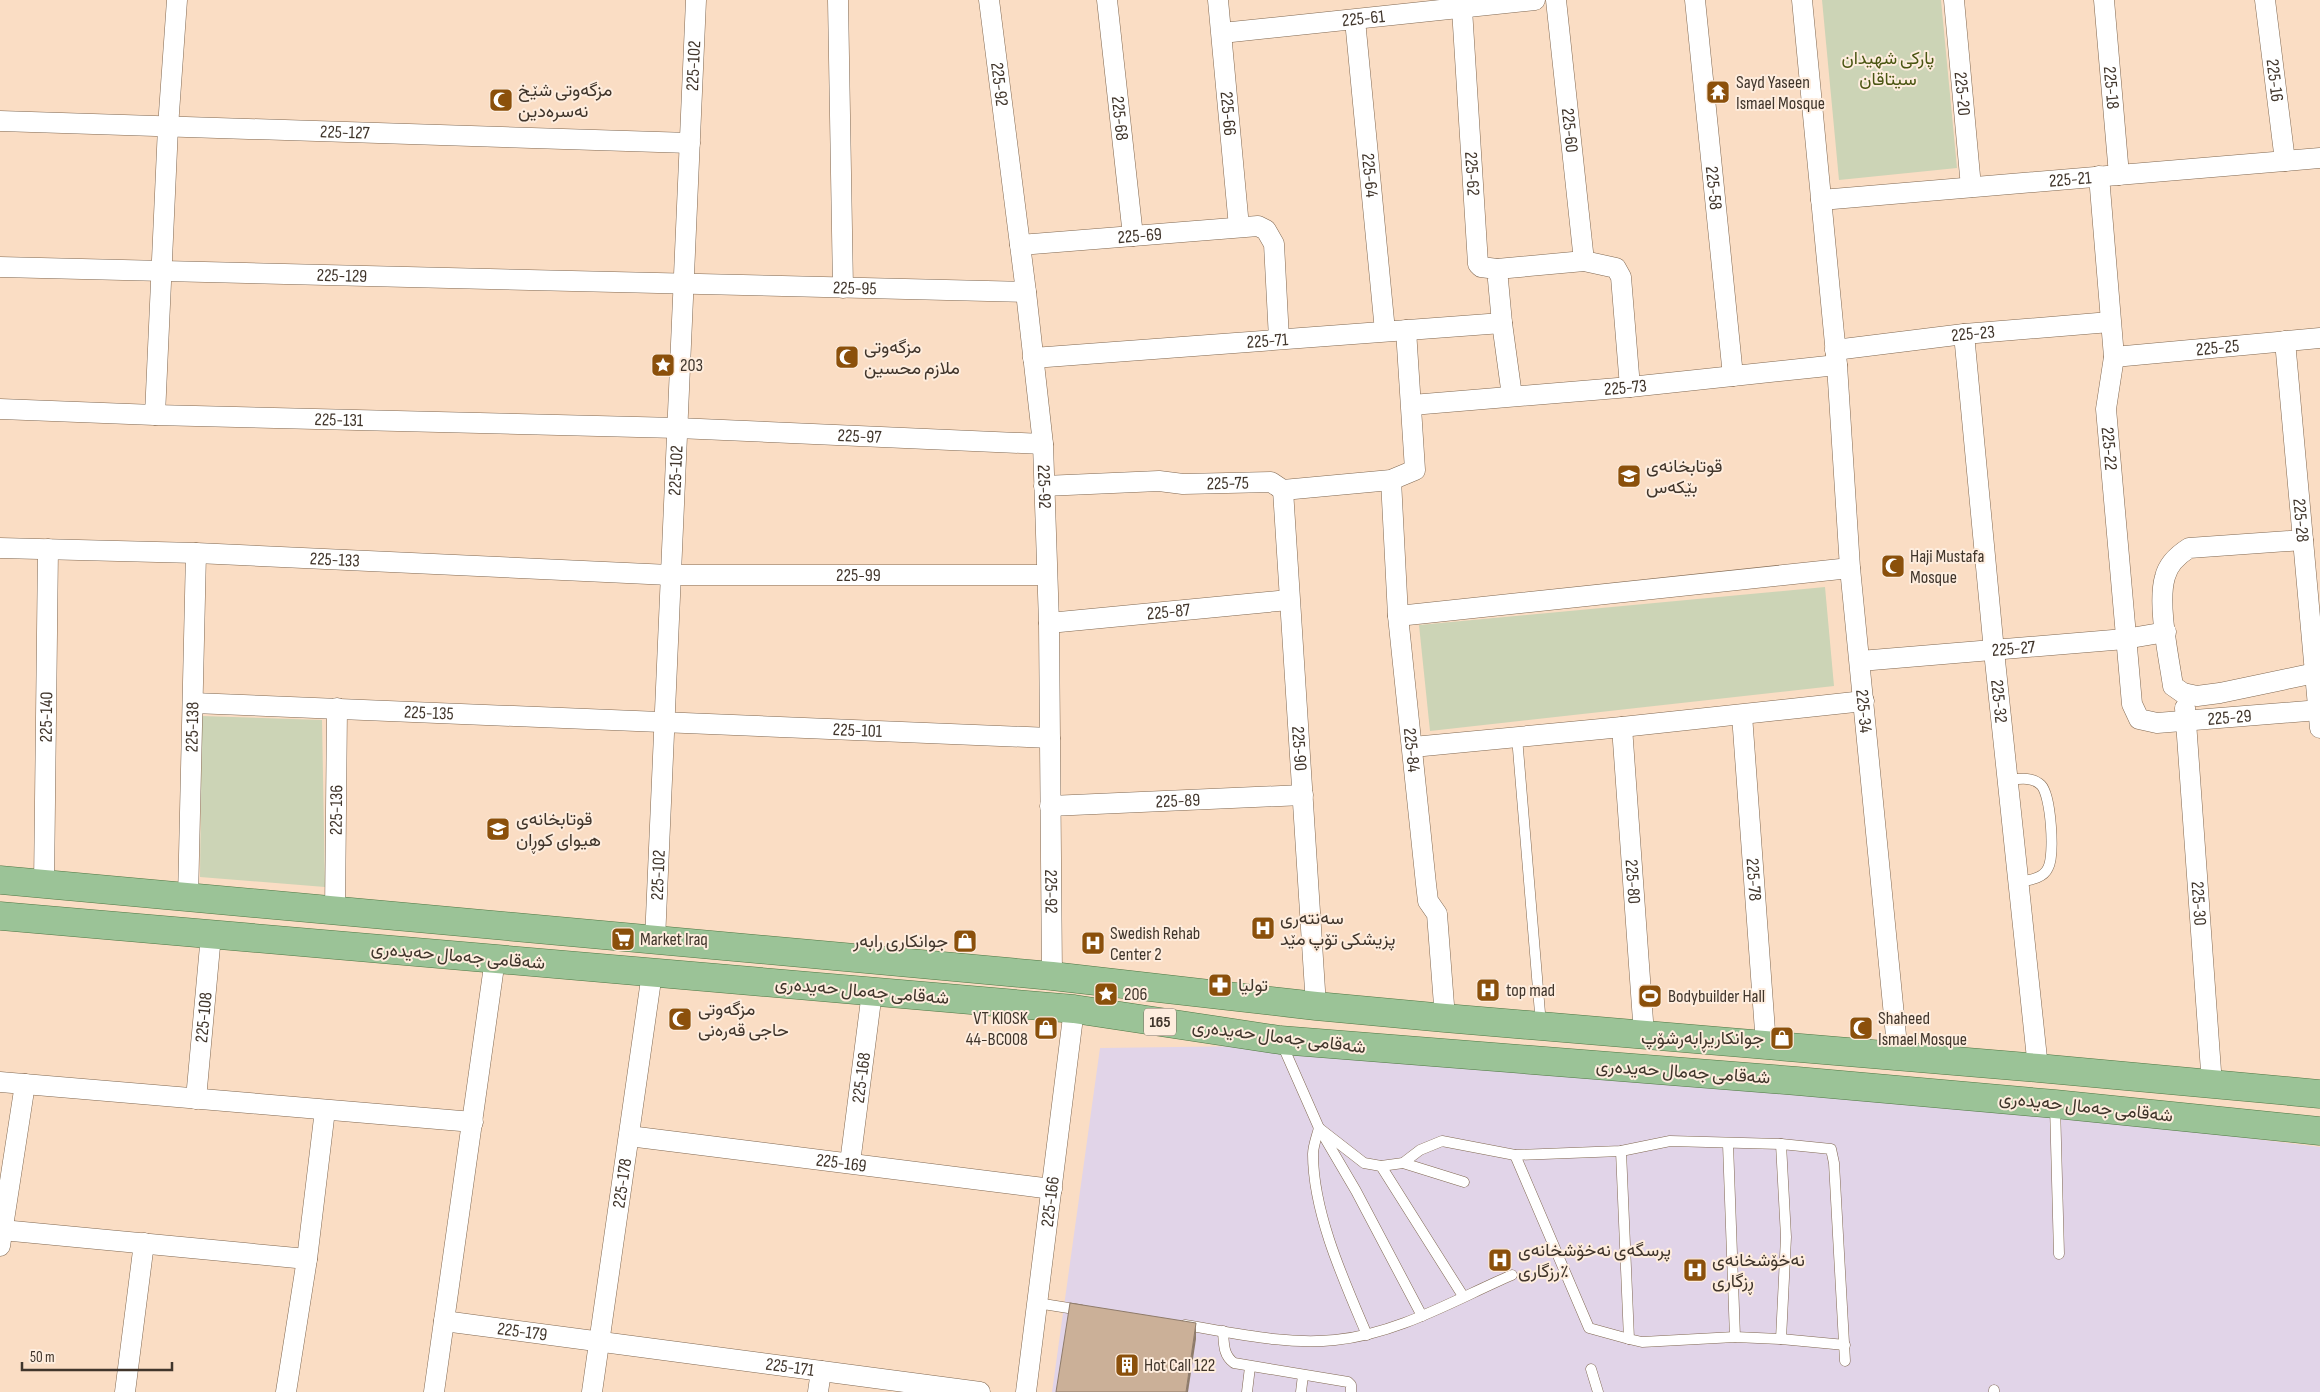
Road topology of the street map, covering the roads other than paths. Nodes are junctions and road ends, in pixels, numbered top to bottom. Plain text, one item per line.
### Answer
1 (177, 0) edge
2 (696, 0) edge
3 (838, 0) edge
4 (990, 0) edge
5 (1107, 0) edge
6 (1218, 0) edge
7 (1535, 0) edge
8 (1556, 0) edge
9 (1695, 0) edge
10 (1802, 0) edge
11 (1954, 0) edge
12 (2104, 0) edge
13 (2265, 0) edge
14 (1462, 9) junction
15 (1356, 20) junction
16 (1222, 33) junction
17 (0, 121) edge
18 (168, 127) junction
19 (690, 143) junction
20 (2320, 158) edge
21 (2284, 161) junction
22 (2119, 175) junction
23 (2099, 176) junction
24 (1971, 187) junction
25 (1821, 200) junction
26 (1248, 226) junction
27 (1133, 236) junction
28 (1020, 245) junction
29 (1584, 261) junction
30 (0, 267) edge
31 (1498, 269) junction
32 (162, 271) junction
33 (684, 284) junction
34 (843, 288) junction
35 (1026, 292) junction
36 (2110, 322) junction
37 (1502, 323) junction
38 (1406, 330) junction
39 (1385, 331) junction
40 (1964, 334) junction
41 (2320, 338) edge
42 (1279, 340) junction
43 (2285, 341) junction
44 (1836, 357) junction
45 (1033, 358) junction
46 (2114, 358) junction
47 (1733, 376) junction
48 (1630, 387) junction
49 (1512, 396) junction
50 (1412, 405) junction
51 (0, 409) edge
52 (155, 416) junction
53 (677, 428) junction
54 (1043, 444) junction
55 (1400, 477) junction
56 (1044, 486) junction
57 (1283, 490) junction
58 (2303, 540) junction
59 (0, 548) edge
60 (48, 549) junction
61 (196, 553) junction
62 (1850, 568) junction
63 (670, 575) junction
64 (1046, 575) junction
65 (1290, 600) junction
66 (1398, 616) junction
67 (1049, 623) junction
68 (2166, 632) junction
69 (2125, 639) junction
70 (1994, 650) junction
71 (1860, 661) junction
72 (2315, 673) junction
73 (2183, 693) junction
74 (1864, 701) junction
75 (192, 703) junction
76 (337, 708) junction
77 (1742, 715) junction
78 (2320, 716) edge
79 (2139, 719) joint
80 (2187, 722) junction
81 (664, 723) junction
82 (1622, 727) junction
83 (1050, 738) junction
84 (1516, 738) junction
85 (1413, 747) junction
86 (2007, 780) junction
87 (1303, 795) junction
88 (1050, 806) junction
89 (0, 880) edge
90 (2018, 882) junction
91 (44, 885) junction
92 (188, 899) junction
93 (304, 909) junction
94 (335, 912) junction
95 (0, 916) edge
96 (211, 935) junction
97 (655, 940) junction
98 (299, 942) junction
99 (495, 959) junction
100 (652, 973) junction
101 (1052, 976) junction
102 (872, 992) junction
103 (1316, 1006) junction
104 (1074, 1009) junction
105 (1445, 1018) junction
106 (1541, 1025) junction
107 (1644, 1035) junction
108 (1280, 1040) junction
109 (1766, 1045) junction
110 (1797, 1047) junction
111 (1898, 1056) junction
112 (2038, 1068) junction
113 (1797, 1081) junction
114 (0, 1082) edge
115 (24, 1084) junction
116 (2212, 1085) junction
117 (2320, 1094) edge
118 (196, 1099) junction
119 (2055, 1104) junction
120 (325, 1110) junction
121 (473, 1122) junction
122 (1319, 1128) junction
123 (2320, 1130) edge
124 (629, 1136) junction
125 (1728, 1144) junction
126 (1781, 1144) junction
127 (1621, 1151) junction
128 (1514, 1155) junction
129 (1402, 1163) junction
130 (850, 1164) junction
131 (1381, 1166) junction
132 (1464, 1182) dead end
133 (1052, 1188) junction
134 (1, 1238) edge
135 (144, 1244) junction
136 (2060, 1254) dead end
137 (307, 1259) junction
138 (1512, 1275) dead end
139 (1463, 1296) junction
140 (1037, 1303) junction
141 (1096, 1312) edge
142 (1422, 1316) junction
143 (444, 1322) junction
144 (1174, 1324) edge
145 (1223, 1331) junction
146 (1367, 1335) junction
147 (1735, 1337) junction
148 (1629, 1339) junction
149 (1781, 1339) junction
150 (600, 1342) junction
151 (1844, 1345) junction
152 (1845, 1361) dead end
153 (1250, 1367) junction
154 (1591, 1370) dead end
155 (821, 1371) junction
156 (1302, 1375) junction
157 (125, 1392) edge
158 (286, 1392) edge
159 (434, 1392) edge
160 (592, 1392) edge
161 (818, 1392) edge
162 (980, 1392) edge
163 (1026, 1392) edge
164 (1247, 1392) edge
165 (1301, 1392) edge
166 (1351, 1392) edge
167 (1598, 1392) edge

1 - 18 street
2 - 19 street, 225-102
3 - 34 street
4 - 28 street, 225-92
5 - 27 street, 225-68
6 - 16 street, 225-66
7 - 14 street, 225-61
8 - 29 street, 225-60
9 - 47 street, 225-58
10 - 25 street, 225-34
11 - 24 street, 225-20
12 - 22 street, 225-18
13 - 21 street, 225-16
14 - 15 street, 225-61
14 - 31 street, 225-62
15 - 16 street, 225-61
15 - 39 street, 225-64
16 - 26 street, 225-66
17 - 18 street, 225-127
18 - 19 street, 225-127
18 - 32 street
19 - 33 street, 225-102
20 - 21 street, 225-21
21 - 22 street, 225-21
22 - 23 street, 225-21
23 - 24 street, 225-21
23 - 36 street, 225-22
24 - 25 street, 225-21
25 - 44 street, 225-34
26 - 27 street, 225-69
26 - 42 street
27 - 28 street, 225-69
28 - 35 street, 225-92
29 - 31 street
29 - 48 street
30 - 32 street, 225-129
31 - 37 street
32 - 33 street, 225-129
32 - 52 street
33 - 34 street, 225-95
33 - 53 street, 225-102
34 - 35 street, 225-95
35 - 45 street, 225-92
36 - 40 street, 225-23
36 - 46 street, 225-22
37 - 38 street, 225-71
37 - 49 street
38 - 39 street, 225-71
38 - 50 street
39 - 42 street, 225-71
40 - 44 street, 225-23
40 - 70 street, 225-32
41 - 43 street, 225-25
42 - 45 street, 225-71
43 - 46 street, 225-25
43 - 58 street, 225-28
44 - 47 street, 225-73
44 - 62 street, 225-34
45 - 54 street, 225-92
46 - 69 street, 225-22
47 - 48 street, 225-73
48 - 49 street, 225-73
49 - 50 street, 225-73
50 - 55 street, 225-84
51 - 52 street, 225-131
52 - 53 street, 225-131
53 - 54 street, 225-97
53 - 63 street, 225-102
54 - 56 street, 225-92
55 - 57 street, 225-75
55 - 66 street, 225-84
56 - 57 street, 225-75
56 - 64 street, 225-92
57 - 65 street, 225-90
58 - 68 street
58 - 72 street, 225-28
59 - 60 street, 225-133
60 - 61 street, 225-133
60 - 91 street, 225-140
61 - 63 street, 225-133
61 - 75 street, 225-138
62 - 66 street
62 - 71 street, 225-34
63 - 64 street, 225-99
63 - 81 street, 225-102
64 - 67 street, 225-92
65 - 67 street, 225-87
65 - 87 street, 225-90
66 - 85 street, 225-84
67 - 83 street, 225-92
68 - 69 street, 225-27
68 - 73 street
69 - 70 street, 225-27
69 - 79 street, 225-22
70 - 71 street, 225-27
70 - 86 street, 225-32
71 - 74 street, 225-34
72 - 73 street
72 - 78 street, 225-28
73 - 80 street, 225-30
74 - 77 street
74 - 111 street, 225-34
75 - 76 street, 225-135
75 - 92 street, 225-138
76 - 81 street, 225-135
76 - 94 street, 225-136
77 - 82 street
77 - 109 street, 225-78
78 - 80 street, 225-29
79 - 80 street, 225-29
80 - 116 street, 225-30
81 - 83 street, 225-101
81 - 97 street, 225-102
82 - 84 street
82 - 107 street, 225-80
83 - 88 street, 225-92
84 - 85 street
84 - 106 lane
85 - 105 street, 225-84
86 - 90 street, 225-32
86 - 90 lane
87 - 88 street, 225-89
87 - 103 street, 225-90
88 - 101 street, 225-92
89 - 91 main road, شەقامی جەمال حەیدەری / 165
90 - 112 street, 225-32
91 - 92 main road, شەقامی جەمال حەیدەری / 165
92 - 93 main road, شەقامی جەمال حەیدەری / 165
93 - 94 main road, شەقامی جەمال حەیدەری / 165
93 - 98 main road
94 - 97 main road, شەقامی جەمال حەیدەری / 165
95 - 96 main road, شەقامی جەمال حەیدەری / 165
96 - 98 main road, شەقامی جەمال حەیدەری / 165
96 - 118 street, 225-108
97 - 101 main road, شەقامی جەمال حەیدەری / 165
98 - 99 main road, شەقامی جەمال حەیدەری / 165
99 - 100 main road, شەقامی جەمال حەیدەری / 165
99 - 121 street
100 - 102 main road, شەقامی جەمال حەیدەری / 165
100 - 124 street, 225-178
101 - 103 main road, شەقامی جەمال حەیدەری / 165
102 - 104 main road, شەقامی جەمال حەیدەری / 165
102 - 130 street, 225-168
103 - 105 main road, شەقامی جەمال حەیدەری / 165
104 - 108 main road, شەقامی جەمال حەیدەری / 165
104 - 133 street, 225-166
105 - 106 main road, شەقامی جەمال حەیدەری / 165
106 - 107 main road, شەقامی جەمال حەیدەری / 165
107 - 109 main road, شەقامی جەمال حەیدەری / 165
108 - 113 main road, شەقامی جەمال حەیدەری / 165
108 - 122 lane
109 - 110 main road, شەقامی جەمال حەیدەری / 165
110 - 111 main road, شەقامی جەمال حەیدەری / 165
110 - 113 main road
111 - 112 main road, شەقامی جەمال حەیدەری / 165
112 - 116 main road, شەقامی جەمال حەیدەری / 165
113 - 119 main road, شەقامی جەمال حەیدەری / 165
114 - 115 street
115 - 118 street
115 - 134 street
116 - 117 main road, شەقامی جەمال حەیدەری / 165
118 - 120 street
119 - 123 main road, شەقامی جەمال حەیدەری / 165
119 - 136 lane
120 - 121 street
120 - 137 street
121 - 143 street
122 - 131 lane
122 - 142 lane
122 - 146 lane
124 - 130 street, 225-169
124 - 150 street, 225-178
125 - 126 lane
125 - 127 lane
125 - 147 lane
126 - 149 lane
126 - 151 lane
127 - 128 lane
127 - 148 lane
128 - 129 lane
128 - 148 lane
129 - 131 lane
129 - 132 lane
130 - 133 street, 225-169
131 - 139 lane
133 - 140 street, 225-166
134 - 135 street
135 - 137 street
135 - 157 street
137 - 158 street
138 - 139 lane
139 - 142 lane
140 - 141 lane
140 - 163 street, 225-166
142 - 146 lane
143 - 150 street, 225-179
143 - 159 street
144 - 145 lane
145 - 146 lane
145 - 153 lane
147 - 148 lane
147 - 149 lane
149 - 151 lane
150 - 155 street, 225-171
150 - 160 street, 225-178
151 - 152 lane
153 - 156 lane
153 - 164 lane
154 - 167 lane
155 - 161 street
155 - 162 street, 225-171
156 - 165 lane
156 - 166 lane

